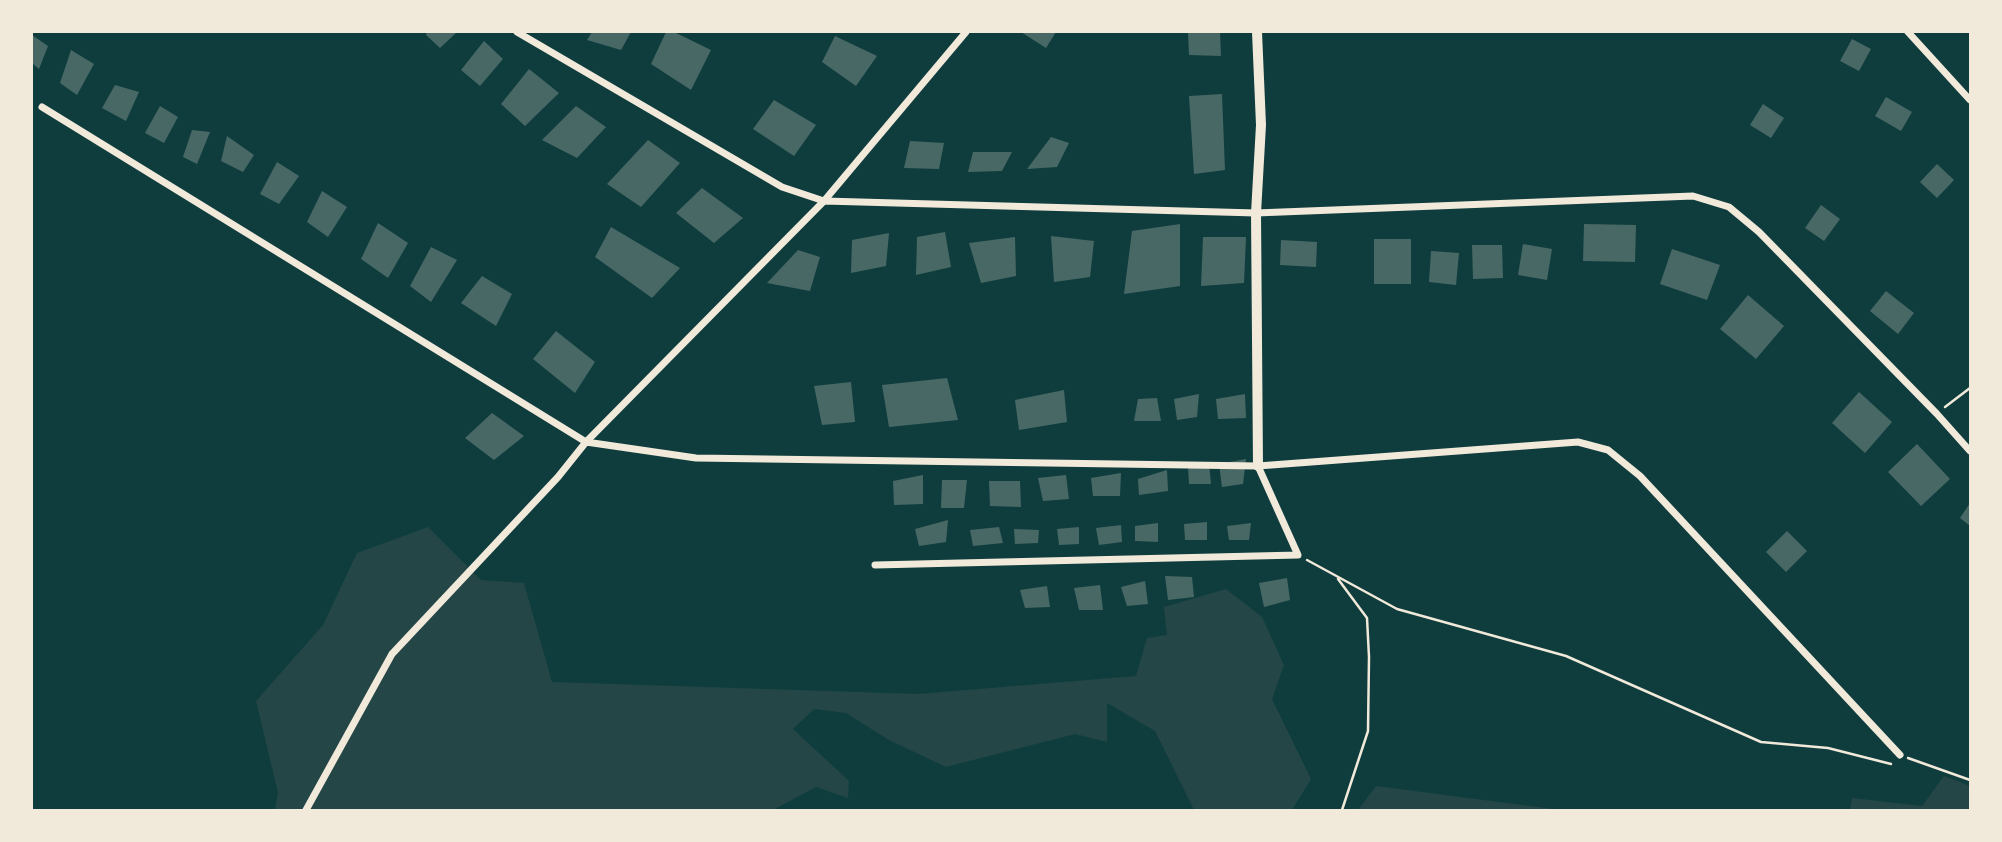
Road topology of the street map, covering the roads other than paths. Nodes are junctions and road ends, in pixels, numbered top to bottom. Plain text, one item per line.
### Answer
1 (517, 32) edge
2 (966, 32) edge
3 (1257, 32) edge
4 (1908, 32) edge
5 (1970, 100) edge
6 (42, 107) dead end
7 (824, 201) junction
8 (1256, 213) junction
9 (586, 442) junction
10 (1970, 451) edge
11 (1258, 466) junction
12 (875, 565) dead end
13 (1900, 755) road end
14 (306, 810) edge

1 - 7 street
2 - 7 street
3 - 8 street
4 - 5 street
6 - 9 street
7 - 8 street
7 - 9 street
8 - 10 street
8 - 11 street
9 - 11 street
9 - 14 street
11 - 12 street
11 - 13 street

